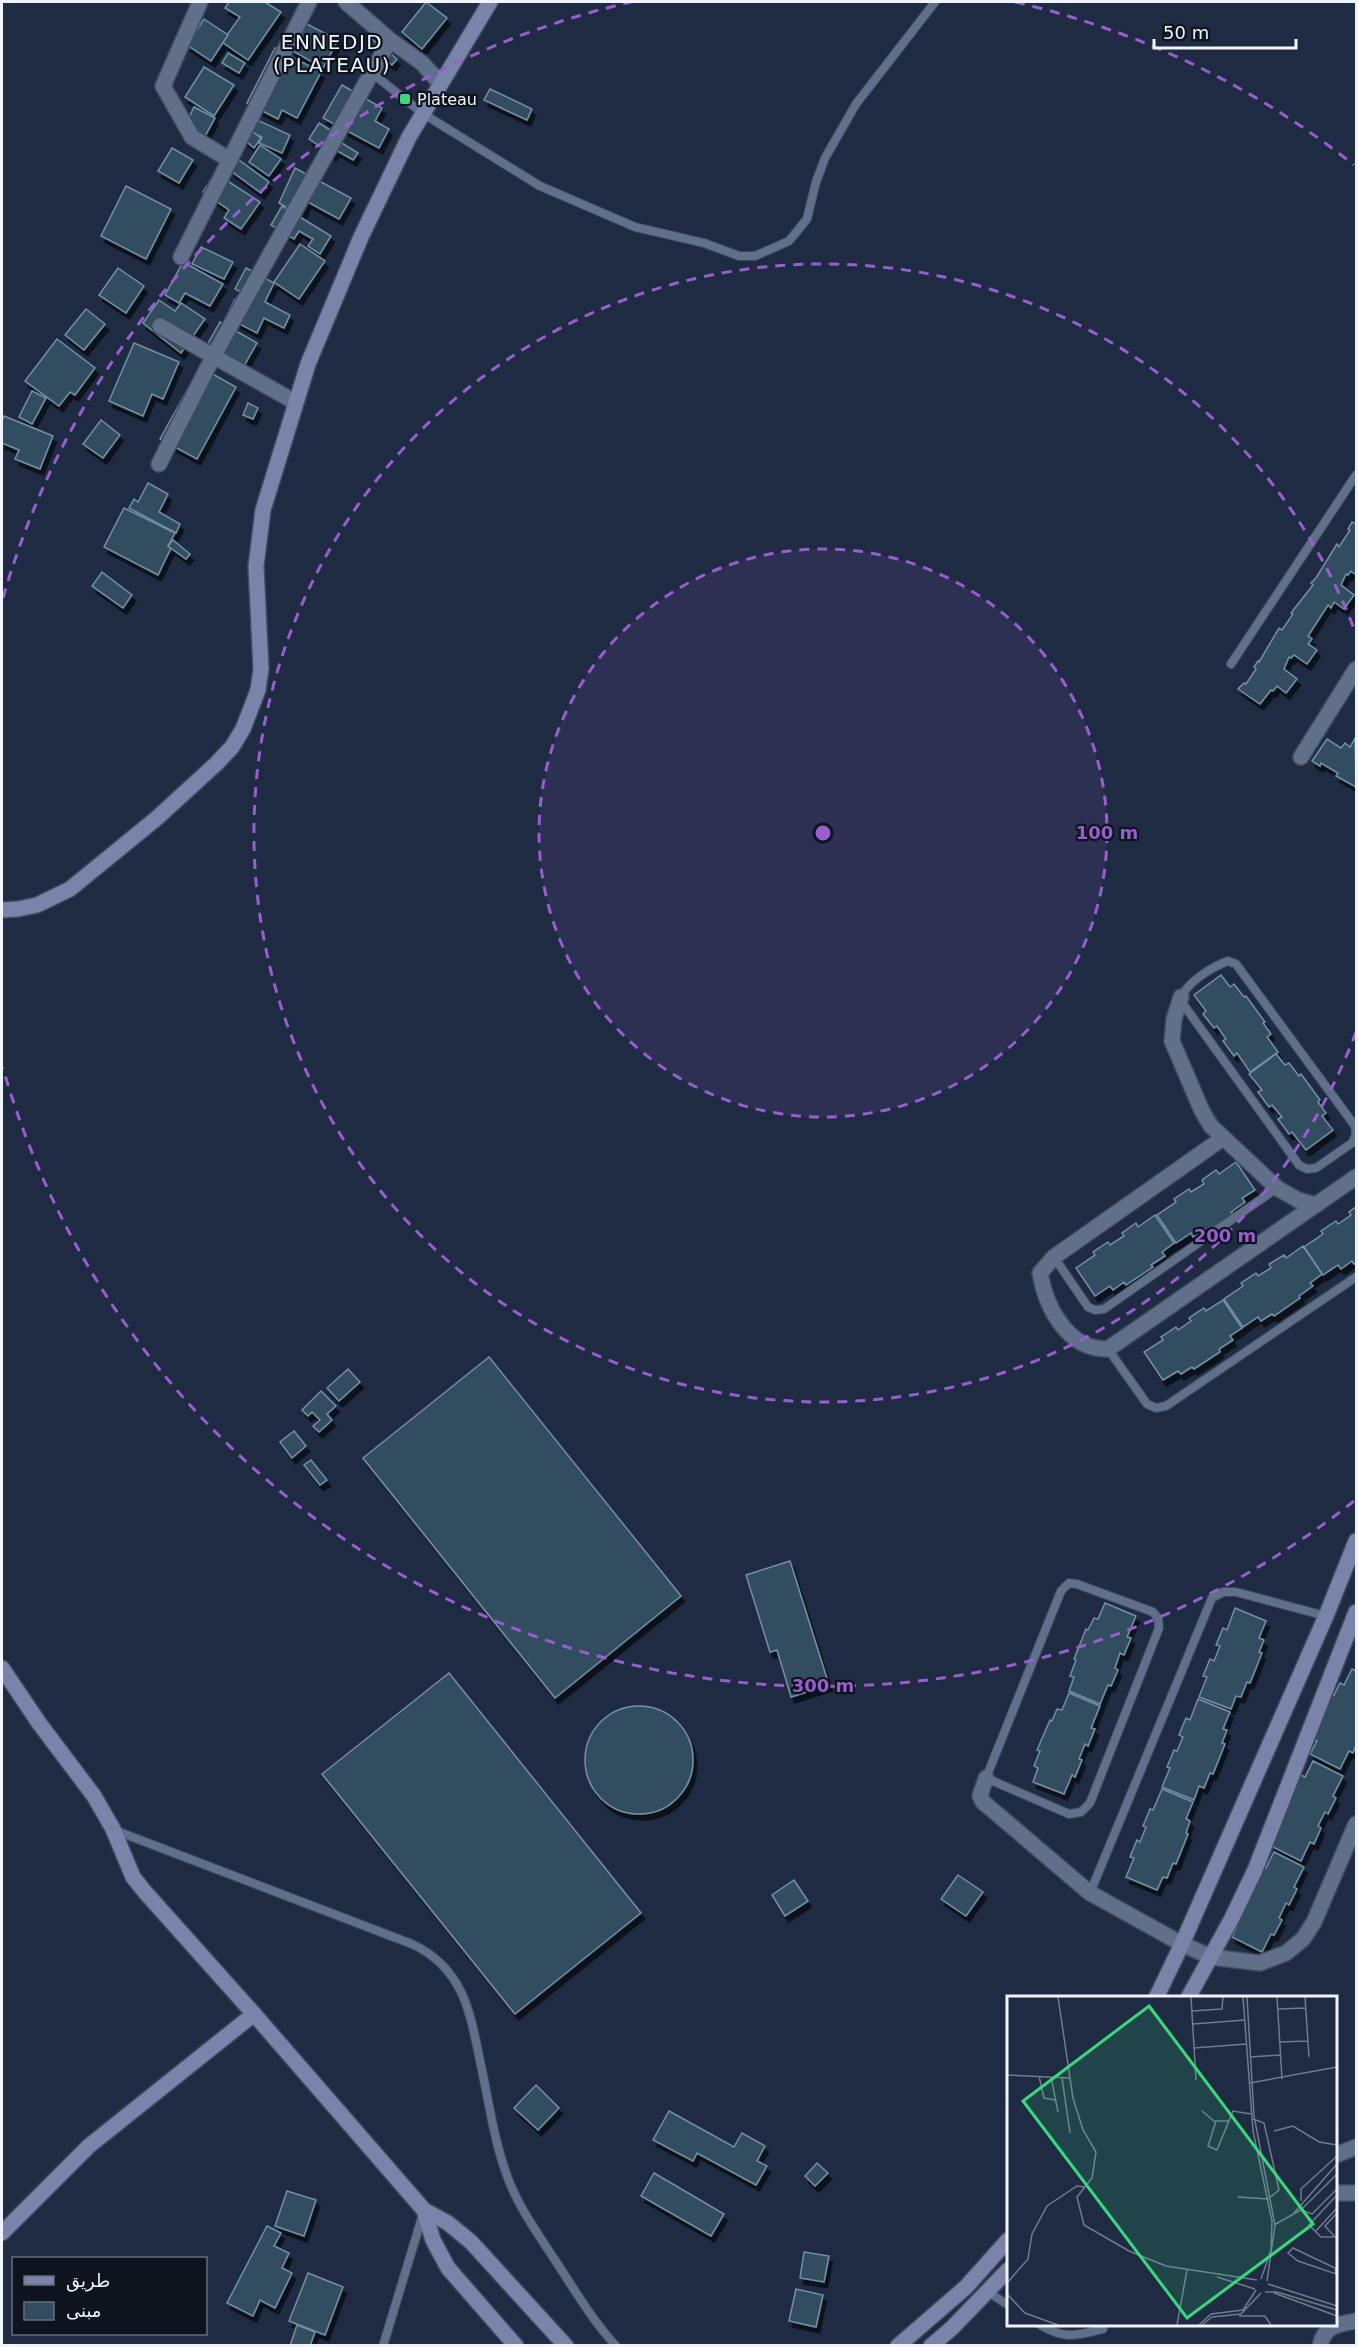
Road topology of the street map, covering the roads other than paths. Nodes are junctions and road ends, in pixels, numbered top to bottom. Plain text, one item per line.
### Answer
1 (200, 2) edge
2 (309, 2) edge
3 (346, 2) edge
4 (490, 2) edge
5 (935, 2) edge
6 (390, 40) junction
7 (372, 73) junction
8 (440, 83) junction
9 (422, 113) junction
10 (230, 160) junction
11 (182, 256) dead end
12 (160, 326) dead end
13 (214, 355) junction
14 (295, 402) junction
15 (159, 464) dead end
16 (1356, 475) edge
17 (1231, 664) dead end
18 (1356, 669) edge
19 (1301, 756) dead end
20 (2, 910) edge
21 (1181, 997) junction
22 (1223, 1138) junction
23 (1356, 1177) edge
24 (1277, 1188) junction
25 (1316, 1205) junction
26 (1054, 1257) junction
27 (1356, 1277) edge
28 (1108, 1349) junction
29 (1356, 1541) edge
30 (1356, 1612) edge
31 (1326, 1616) junction
32 (2, 1668) edge
33 (986, 1778) junction
34 (1356, 1824) edge
35 (113, 1829) junction
36 (1090, 1893) junction
37 (1182, 1944) junction
38 (1211, 1957) junction
39 (1157, 1996) edge
40 (1189, 1996) edge
41 (254, 2013) junction
42 (1356, 2147) edge
43 (1337, 2154) edge
44 (1337, 2193) edge
45 (1355, 2196) edge
46 (424, 2210) junction
47 (2, 2233) edge
48 (1007, 2241) edge
49 (1007, 2271) edge
50 (981, 2272) junction
51 (991, 2288) junction
52 (1007, 2304) edge
53 (1356, 2322) edge
54 (1041, 2326) edge
55 (1335, 2326) edge
56 (1337, 2326) edge
57 (1103, 2329) dead end
58 (383, 2346) edge
59 (516, 2346) edge
60 (566, 2346) edge
61 (616, 2346) edge
62 (898, 2346) edge
63 (931, 2346) edge
64 (1320, 2346) edge

1 - 10 street
2 - 10 street
3 - 6 street
4 - 8 main road
5 - 9 lane
6 - 7 street
6 - 8 street
7 - 9 lane
7 - 13 street
8 - 9 main road
9 - 14 main road
10 - 11 street
12 - 13 street
13 - 14 street
13 - 15 street
14 - 20 main road
16 - 17 lane
18 - 19 street
21 - 21 lane
21 - 22 street
22 - 24 street
22 - 26 street
23 - 25 street
24 - 25 street
24 - 26 lane
25 - 28 street
26 - 28 street
27 - 28 lane
29 - 31 main road
30 - 38 main road
31 - 36 lane
31 - 37 main road
32 - 35 main road
33 - 33 lane
33 - 36 street
34 - 38 street
35 - 41 main road
35 - 61 lane
36 - 37 street
37 - 38 street
37 - 39 main road
38 - 40 main road
41 - 46 main road
41 - 47 main road
42 - 43 street
44 - 45 street
46 - 58 lane
46 - 59 main road
46 - 60 main road
48 - 50 main road
49 - 51 main road
50 - 51 main road
50 - 62 main road
51 - 52 lane
51 - 63 main road
53 - 56 street
54 - 57 lane
55 - 64 street

